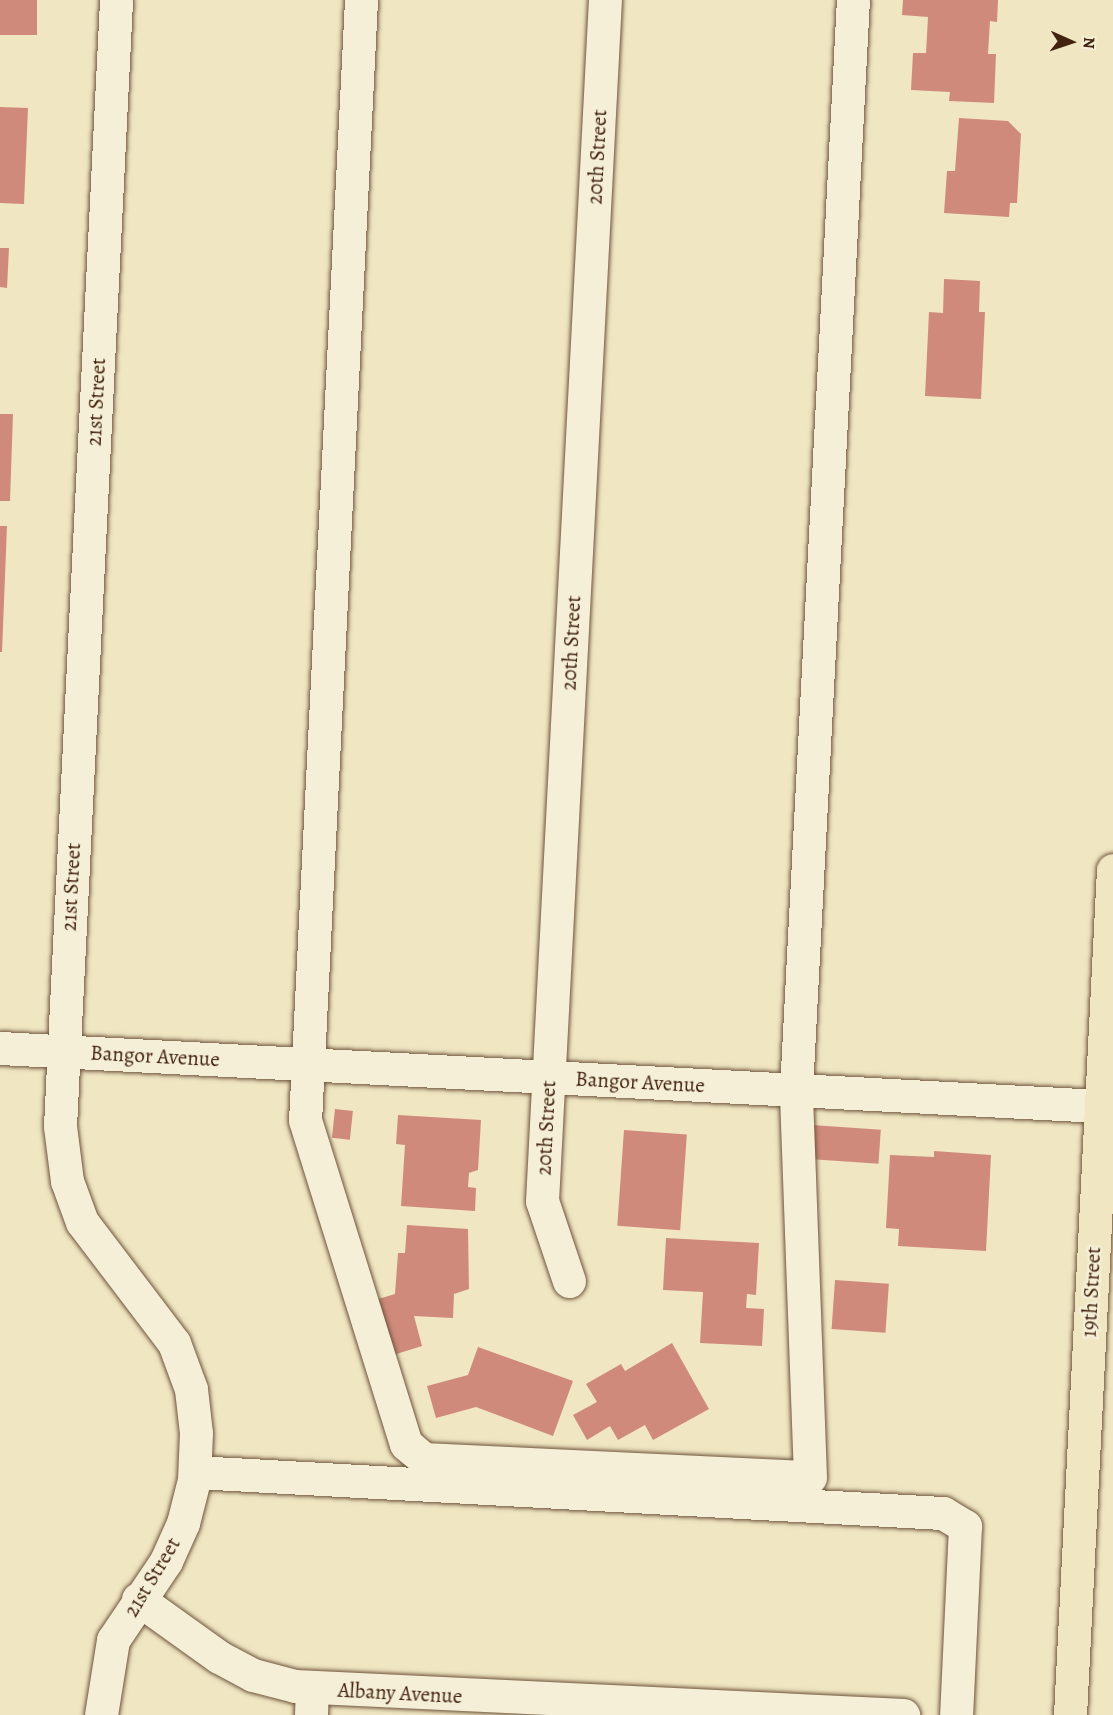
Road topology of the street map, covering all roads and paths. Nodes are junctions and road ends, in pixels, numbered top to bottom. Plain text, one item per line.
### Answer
1 (116, 0) edge
2 (361, 0) edge
3 (605, 0) edge
4 (853, 0) edge
5 (1113, 870) edge
6 (0, 1048) edge
7 (63, 1051) junction
8 (308, 1064) junction
9 (548, 1077) junction
10 (796, 1090) junction
11 (1101, 1106) junction
12 (569, 1281) dead end
13 (1102, 1304) edge
14 (195, 1472) junction
15 (138, 1599) junction
16 (311, 1701) edge
17 (515, 1707) edge
18 (101, 1715) edge
19 (903, 1715) edge
20 (956, 1715) edge
21 (1070, 1715) edge

1 - 7 street, 21st Street
2 - 8 street
3 - 9 street, 20th Street
4 - 10 street
5 - 11 main road, 19th Street
6 - 7 street, Bangor Avenue
7 - 8 street, Bangor Avenue
7 - 14 street, 21st Street
8 - 9 street, Bangor Avenue
8 - 10 street
9 - 10 street, Bangor Avenue
9 - 12 street, 20th Street
10 - 11 street, Bangor Avenue
11 - 13 main road, 19th Street
13 - 21 main road, 19th Street
14 - 15 street, 21st Street
14 - 20 street
15 - 16 street, Albany Avenue
15 - 18 street, 21st Street
16 - 17 street, Albany Avenue
17 - 19 street, Albany Avenue

